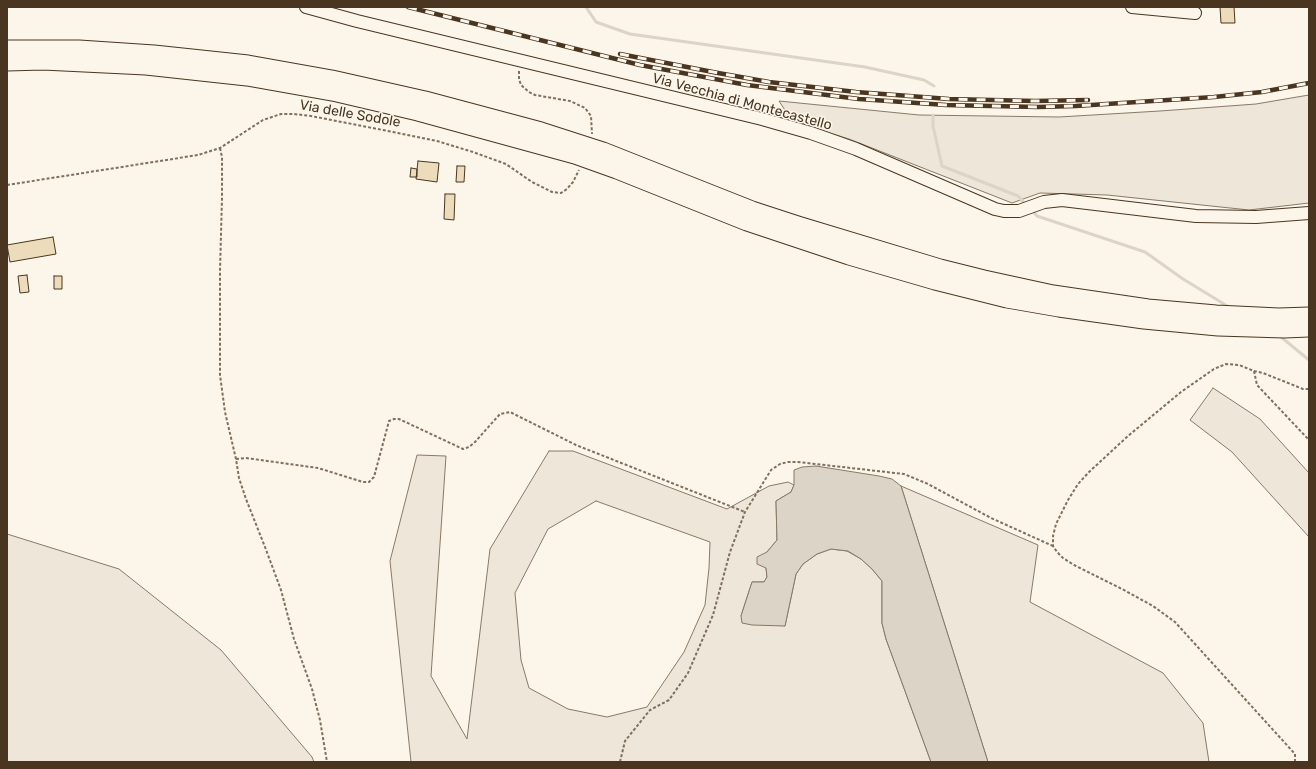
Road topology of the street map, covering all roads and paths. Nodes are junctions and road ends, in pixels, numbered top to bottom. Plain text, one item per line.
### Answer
1 (306, 7) edge
2 (1132, 7) edge
3 (1195, 13) dead end
4 (7, 49) edge
5 (520, 60) junction
6 (7, 62) edge
7 (591, 138) dead end
8 (220, 148) junction
9 (580, 167) dead end
10 (7, 185) edge
11 (1309, 214) edge
12 (1309, 316) edge
13 (1309, 328) edge
14 (1254, 371) junction
15 (1309, 389) edge
16 (1309, 440) edge
17 (236, 459) junction
18 (745, 512) junction
19 (1054, 546) junction
20 (327, 762) edge
21 (620, 762) edge
22 (1295, 762) edge

1 - 5 street, Via Vecchia di Montecastello
2 - 3 street
4 - 12 highway
5 - 7 path
5 - 11 street, Via Vecchia di Montecastello
6 - 13 highway
8 - 9 path, Via delle Sodole
8 - 10 path, Via delle Sodole
8 - 17 path
14 - 15 path
14 - 16 path
14 - 19 path
17 - 18 path
17 - 20 path
18 - 19 path
18 - 21 path
19 - 22 path

